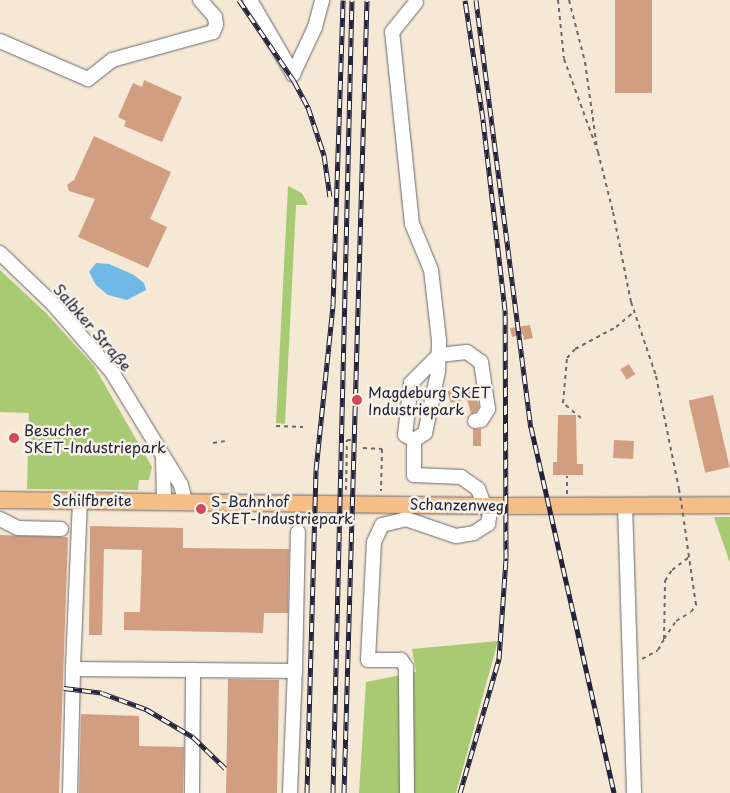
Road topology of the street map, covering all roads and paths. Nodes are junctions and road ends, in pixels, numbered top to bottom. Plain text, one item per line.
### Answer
1 (200, 0) edge
2 (250, 0) edge
3 (322, 0) edge
4 (558, 0) edge
5 (569, 0) edge
6 (416, 2) dead end
7 (0, 41) edge
8 (598, 152) junction
9 (0, 253) edge
10 (634, 312) junction
11 (439, 355) junction
12 (581, 418) dead end
13 (475, 421) dead end
14 (276, 426) dead end
15 (304, 427) dead end
16 (351, 440) dead end
17 (414, 440) junction
18 (225, 441) dead end
19 (214, 442) dead end
20 (363, 448) dead end
21 (163, 458) junction
22 (567, 476) dead end
23 (346, 495) dead end
24 (567, 495) dead end
25 (381, 496) dead end
26 (0, 500) edge
27 (80, 500) junction
28 (184, 500) junction
29 (164, 501) junction
30 (730, 504) edge
31 (625, 505) junction
32 (487, 506) junction
33 (0, 519) edge
34 (61, 529) dead end
35 (298, 532) dead end
36 (689, 557) junction
37 (664, 639) junction
38 (630, 660) junction
39 (73, 669) junction
40 (194, 670) junction
41 (295, 671) junction
42 (70, 793) edge
43 (192, 793) edge
44 (290, 793) edge
45 (407, 793) edge
46 (634, 793) edge

1 - 7 street
2 - 3 street
4 - 8 path
5 - 8 path
6 - 11 street
8 - 10 path
9 - 21 street, Salbker Straße
10 - 12 path
10 - 36 path, bridge
11 - 13 street
11 - 17 street
11 - 17 street
14 - 15 path
16 - 23 path
17 - 32 street
18 - 19 path
20 - 25 path
21 - 28 street, Salbker Straße
21 - 29 street, Salbker Straße
22 - 24 path
26 - 27 main road, Schilfbreite
27 - 29 main road, Schilfbreite
27 - 39 street
28 - 29 main road, Schilfbreite
28 - 32 main road, Schanzenweg
30 - 31 main road, Schanzenweg
31 - 32 main road, Schanzenweg
31 - 38 street
32 - 45 street
33 - 34 street
35 - 41 street
36 - 37 path
36 - 37 path
37 - 38 path
38 - 46 street
39 - 40 street
39 - 42 street
40 - 41 street
40 - 43 street
41 - 44 street

